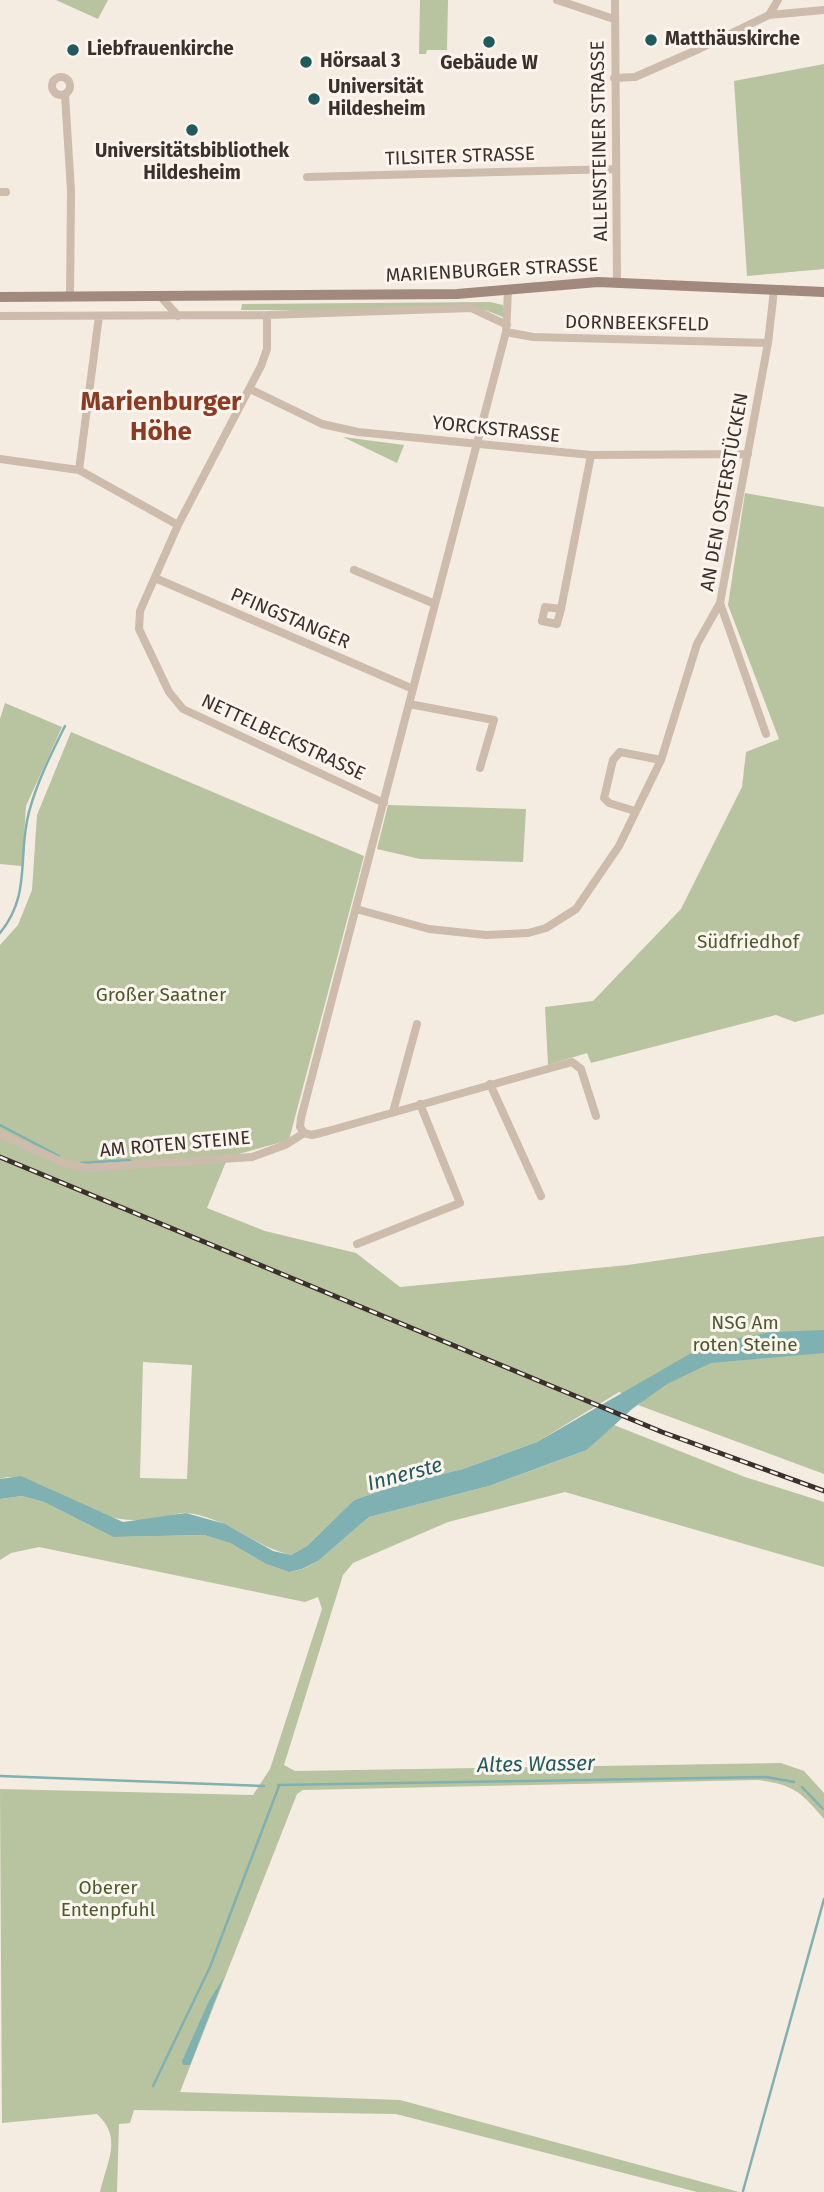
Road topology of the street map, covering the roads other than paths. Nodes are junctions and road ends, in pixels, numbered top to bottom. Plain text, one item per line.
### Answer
1 (558, 0) edge
2 (615, 0) edge
3 (778, 0) edge
4 (824, 10) edge
5 (769, 15) junction
6 (614, 19) junction
7 (614, 78) junction
8 (65, 95) dead end
9 (614, 169) junction
10 (307, 177) dead end
11 (617, 282) junction
12 (774, 290) junction
13 (509, 291) junction
14 (824, 292) edge
15 (0, 297) edge
16 (70, 297) junction
17 (161, 297) junction
18 (267, 315) junction
19 (0, 316) edge
20 (99, 316) junction
21 (178, 316) junction
22 (507, 328) junction
23 (768, 343) junction
24 (250, 389) junction
25 (478, 443) junction
26 (748, 454) junction
27 (591, 455) junction
28 (0, 459) edge
29 (79, 470) junction
30 (178, 525) junction
31 (354, 570) dead end
32 (155, 578) junction
33 (720, 603) junction
34 (435, 604) junction
35 (561, 609) dead end
36 (413, 689) junction
37 (409, 704) junction
38 (766, 734) dead end
39 (661, 760) junction
40 (480, 768) dead end
41 (384, 803) junction
42 (635, 811) junction
43 (356, 909) junction
44 (417, 1024) dead end
45 (490, 1084) junction
46 (420, 1104) junction
47 (393, 1112) junction
48 (596, 1116) dead end
49 (304, 1133) junction
50 (0, 1134) edge
51 (541, 1196) dead end
52 (357, 1244) dead end

1 - 6 street
2 - 6 street, ALLENSTEINER STRASSE
3 - 5 street
4 - 5 street
5 - 7 street
6 - 7 street, ALLENSTEINER STRASSE
7 - 9 street, ALLENSTEINER STRASSE
8 - 16 street
9 - 10 street, TILSITER STRASSE
9 - 11 street, ALLENSTEINER STRASSE
11 - 12 main road, MARIENBURGER STRASSE
11 - 13 main road, MARIENBURGER STRASSE
12 - 14 main road, MARIENBURGER STRASSE
12 - 23 street, AN DEN OSTERSTÜCKEN
13 - 17 main road, MARIENBURGER STRASSE
13 - 22 street
15 - 16 main road, MARIENBURGER STRASSE
16 - 17 main road, MARIENBURGER STRASSE
17 - 21 street
18 - 21 street, MARIENBURGER STRASSE
18 - 22 street, MARIENBURGER STRASSE
18 - 24 street
19 - 20 street, MARIENBURGER STRASSE
20 - 21 street, MARIENBURGER STRASSE
20 - 29 street
22 - 23 street, DORNBEEKSFELD
22 - 25 street
23 - 26 street, AN DEN OSTERSTÜCKEN
24 - 25 street, YORCKSTRASSE
24 - 30 street
25 - 27 street, YORCKSTRASSE
25 - 34 street
26 - 27 street, YORCKSTRASSE
26 - 33 street, AN DEN OSTERSTÜCKEN
27 - 35 street
28 - 29 street
29 - 30 street
30 - 32 street
31 - 34 street
32 - 36 street, PFINGSTANGER
32 - 41 street, NETTELBECKSTRASSE
33 - 38 street, AN DEN OSTERSTÜCKEN
33 - 39 street
34 - 36 street
36 - 37 street
37 - 40 street
37 - 41 street
39 - 42 street
39 - 42 street
41 - 43 street
42 - 43 street
43 - 49 street
44 - 47 street
45 - 46 street, AM ROTEN STEINE
45 - 48 street, AM ROTEN STEINE
45 - 51 street
46 - 47 street, AM ROTEN STEINE
46 - 52 street
47 - 49 street, AM ROTEN STEINE
49 - 50 street, AM ROTEN STEINE

